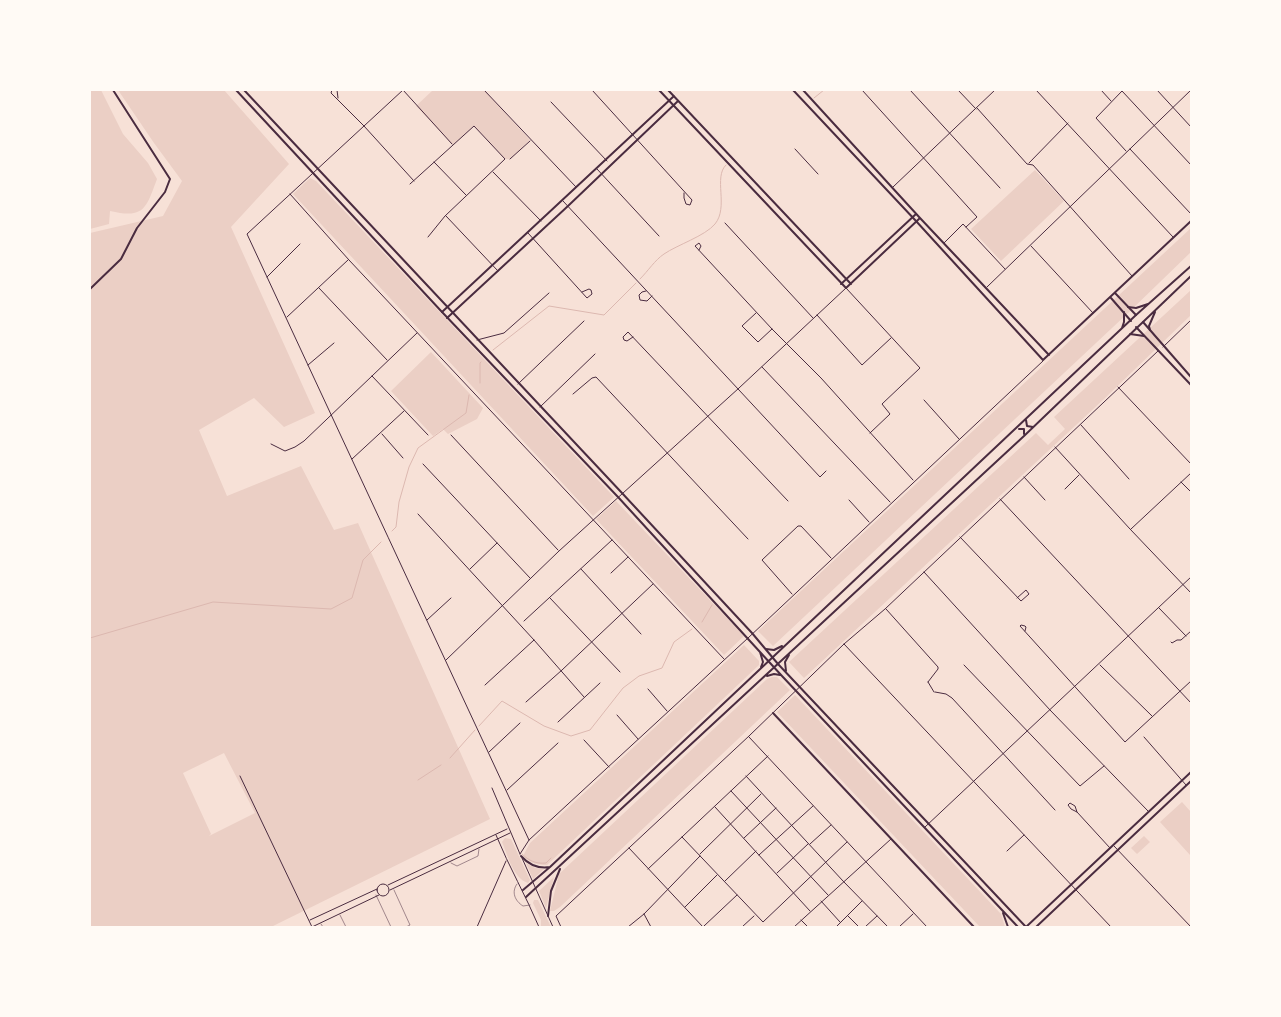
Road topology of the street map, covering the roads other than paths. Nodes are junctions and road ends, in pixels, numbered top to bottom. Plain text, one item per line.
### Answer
1 (113, 90) edge
2 (236, 90) edge
3 (244, 90) edge
4 (332, 90) edge
5 (337, 90) edge
6 (403, 90) edge
7 (484, 90) edge
8 (592, 90) edge
9 (659, 90) edge
10 (668, 90) edge
11 (793, 90) edge
12 (803, 90) edge
13 (862, 90) edge
14 (910, 90) edge
15 (958, 90) edge
16 (995, 90) edge
17 (1036, 90) edge
18 (1101, 90) edge
19 (1157, 90) edge
20 (1190, 90) edge
21 (674, 96) junction
22 (338, 99) dead end
23 (669, 100) junction
24 (678, 101) junction
25 (1111, 101) junction
26 (551, 102) dead end
27 (674, 105) junction
28 (1173, 107) junction
29 (976, 108) junction
30 (829, 118) junction
31 (824, 122) junction
32 (1068, 123) junction
33 (1155, 125) junction
34 (364, 126) junction
35 (1191, 127) edge
36 (950, 134) junction
37 (632, 135) junction
38 (530, 140) junction
39 (637, 141) junction
40 (453, 145) junction
41 (1130, 148) junction
42 (795, 149) dead end
43 (1126, 152) junction
44 (924, 157) junction
45 (506, 159) junction
46 (607, 161) junction
47 (434, 162) junction
48 (1029, 164) junction
49 (1191, 164) edge
50 (1110, 167) junction
51 (318, 168) junction
52 (597, 169) junction
53 (493, 171) junction
54 (312, 173) junction
55 (602, 174) junction
56 (818, 174) dead end
57 (414, 181) junction
58 (410, 184) dead end
59 (892, 187) junction
60 (576, 188) junction
61 (1000, 188) dead end
62 (887, 191) junction
63 (684, 193) dead end
64 (290, 194) junction
65 (466, 196) junction
66 (563, 200) junction
67 (568, 206) junction
68 (1071, 207) junction
69 (916, 214) junction
70 (1191, 214) edge
71 (445, 216) junction
72 (912, 217) junction
73 (920, 218) junction
74 (541, 221) junction
75 (916, 221) junction
76 (1191, 221) edge
77 (725, 223) dead end
78 (966, 227) junction
79 (528, 234) junction
80 (659, 236) dead end
81 (428, 237) dead end
82 (1174, 237) junction
83 (532, 239) junction
84 (944, 243) junction
85 (300, 244) dead end
86 (1030, 246) junction
87 (699, 250) dead end
88 (349, 260) junction
89 (492, 266) junction
90 (1191, 266) edge
91 (1005, 269) junction
92 (498, 271) junction
93 (1132, 276) junction
94 (1191, 276) edge
95 (267, 277) junction
96 (846, 279) junction
97 (1174, 281) junction
98 (842, 284) junction
99 (851, 284) junction
100 (1180, 286) junction
101 (319, 288) junction
102 (846, 288) junction
103 (986, 288) junction
104 (90, 289) edge
105 (647, 290) junction
106 (582, 292) dead end
107 (549, 293) dead end
108 (1115, 293) junction
109 (652, 296) junction
110 (1111, 297) junction
111 (1149, 304) junction
112 (1128, 307) junction
113 (447, 308) junction
114 (1155, 310) junction
115 (442, 312) junction
116 (756, 312) junction
117 (1124, 312) junction
118 (453, 313) junction
119 (1094, 313) junction
120 (818, 315) junction
121 (1136, 315) junction
122 (286, 318) junction
123 (447, 318) junction
124 (814, 319) junction
125 (1131, 320) junction
126 (1191, 320) edge
127 (584, 321) dead end
128 (1142, 322) junction
129 (1136, 327) junction
130 (772, 329) junction
131 (1121, 330) junction
132 (1150, 330) junction
133 (418, 332) junction
134 (1130, 334) junction
135 (1144, 336) junction
136 (633, 337) dead end
137 (892, 338) junction
138 (477, 340) junction
139 (334, 343) dead end
140 (786, 344) junction
141 (1163, 347) junction
142 (1158, 351) junction
143 (595, 354) dead end
144 (1049, 354) junction
145 (1043, 360) junction
146 (388, 361) junction
147 (308, 365) junction
148 (762, 366) junction
149 (372, 376) junction
150 (1191, 377) edge
151 (518, 384) junction
152 (1191, 385) edge
153 (1118, 387) junction
154 (739, 388) junction
155 (573, 394) dead end
156 (924, 400) dead end
157 (540, 407) junction
158 (404, 410) junction
159 (331, 414) junction
160 (707, 416) junction
161 (1026, 420) junction
162 (1080, 425) junction
163 (1033, 427) junction
164 (1017, 429) junction
165 (381, 433) junction
166 (870, 433) junction
167 (428, 435) dead end
168 (451, 435) dead end
169 (1024, 436) junction
170 (959, 439) junction
171 (271, 444) dead end
172 (1055, 447) junction
173 (668, 453) junction
174 (403, 458) dead end
175 (352, 459) junction
176 (423, 464) dead end
177 (1191, 464) edge
178 (826, 471) dead end
179 (1191, 473) edge
180 (1080, 475) junction
181 (1024, 476) junction
182 (1129, 479) dead end
183 (914, 481) junction
184 (1181, 481) junction
185 (1065, 489) dead end
186 (1191, 492) edge
187 (622, 493) junction
188 (618, 497) junction
189 (1000, 499) junction
190 (849, 500) dead end
191 (1045, 500) dead end
192 (788, 501) dead end
193 (891, 503) junction
194 (418, 514) dead end
195 (593, 519) junction
196 (870, 523) junction
197 (1130, 530) junction
198 (960, 538) junction
199 (748, 539) dead end
200 (612, 540) junction
201 (497, 542) junction
202 (559, 551) junction
203 (628, 557) junction
204 (831, 558) junction
205 (580, 568) junction
206 (470, 570) junction
207 (924, 572) junction
208 (611, 573) dead end
209 (1191, 577) edge
210 (530, 578) junction
211 (653, 583) junction
212 (1184, 585) junction
213 (1191, 593) edge
214 (793, 595) junction
215 (451, 598) dead end
216 (550, 598) junction
217 (1017, 598) junction
218 (502, 605) junction
219 (1159, 608) junction
220 (885, 609) junction
221 (622, 614) junction
222 (427, 620) junction
223 (524, 621) dead end
224 (1024, 631) dead end
225 (1191, 631) edge
226 (642, 634) dead end
227 (750, 636) junction
228 (1186, 636) junction
229 (1129, 637) junction
230 (534, 640) junction
231 (592, 642) junction
232 (1171, 642) dead end
233 (787, 644) junction
234 (844, 644) junction
235 (762, 646) junction
236 (758, 649) junction
237 (792, 651) junction
238 (772, 657) junction
239 (724, 659) junction
240 (445, 660) junction
241 (768, 662) junction
242 (778, 664) junction
243 (1099, 664) junction
244 (964, 665) dead end
245 (774, 668) junction
246 (562, 670) junction
247 (758, 671) junction
248 (620, 672) dead end
249 (787, 673) junction
250 (782, 676) junction
251 (765, 677) junction
252 (1191, 681) edge
253 (600, 683) dead end
254 (485, 684) dead end
255 (800, 686) junction
256 (1075, 687) junction
257 (648, 689) dead end
258 (795, 690) junction
259 (1180, 691) junction
260 (584, 697) junction
261 (526, 702) dead end
262 (1191, 703) edge
263 (1050, 710) junction
264 (668, 712) junction
265 (773, 713) junction
266 (617, 715) dead end
267 (1153, 717) junction
268 (558, 722) dead end
269 (520, 723) dead end
270 (1028, 731) junction
271 (749, 736) junction
272 (1144, 737) dead end
273 (638, 739) junction
274 (584, 740) dead end
275 (558, 743) dead end
276 (488, 753) junction
277 (1002, 754) junction
278 (768, 756) junction
279 (1104, 766) junction
280 (608, 767) junction
281 (1191, 772) edge
282 (240, 776) dead end
283 (746, 776) junction
284 (973, 780) junction
285 (1182, 780) junction
286 (1191, 781) edge
287 (1187, 785) junction
288 (492, 788) dead end
289 (506, 790) junction
290 (731, 791) junction
291 (762, 793) junction
292 (813, 805) junction
293 (714, 806) junction
294 (747, 808) junction
295 (776, 808) junction
296 (1055, 810) dead end
297 (1077, 812) dead end
298 (1148, 812) junction
299 (760, 823) junction
300 (928, 823) junction
301 (730, 824) junction
302 (831, 825) junction
303 (791, 826) junction
304 (924, 827) junction
305 (508, 828) junction
306 (510, 833) junction
307 (496, 834) junction
308 (1024, 835) junction
309 (682, 837) junction
310 (498, 839) junction
311 (744, 839) junction
312 (891, 839) junction
313 (529, 840) junction
314 (776, 840) junction
315 (847, 842) junction
316 (809, 844) junction
317 (1113, 845) junction
318 (629, 847) junction
319 (480, 848) junction
320 (1110, 848) junction
321 (1118, 850) junction
322 (756, 851) junction
323 (1007, 851) dead end
324 (521, 855) junction
325 (700, 855) junction
326 (759, 855) junction
327 (793, 858) junction
328 (507, 860) junction
329 (865, 861) junction
330 (449, 862) junction
331 (826, 863) junction
332 (550, 867) junction
333 (561, 867) junction
334 (648, 869) junction
335 (718, 874) junction
336 (776, 874) junction
337 (811, 877) junction
338 (724, 881) junction
339 (843, 881) junction
340 (518, 883) junction
341 (533, 883) junction
342 (388, 885) junction
343 (1070, 885) junction
344 (393, 888) junction
345 (377, 889) junction
346 (536, 889) junction
347 (390, 890) junction
348 (523, 890) junction
349 (667, 890) junction
350 (1075, 890) junction
351 (794, 893) junction
352 (379, 894) junction
353 (376, 895) junction
354 (737, 895) junction
355 (828, 895) junction
356 (526, 897) junction
357 (862, 901) junction
358 (821, 902) junction
359 (530, 905) junction
360 (684, 908) junction
361 (1002, 910) junction
362 (810, 911) junction
363 (339, 913) junction
364 (914, 913) junction
365 (644, 914) junction
366 (756, 915) junction
367 (848, 915) junction
368 (548, 916) junction
369 (878, 916) junction
370 (309, 920) junction
371 (801, 920) junction
372 (321, 922) junction
373 (841, 922) junction
374 (745, 924) junction
375 (312, 927) edge
376 (323, 927) edge
377 (346, 927) edge
378 (391, 927) edge
379 (406, 927) edge
380 (477, 927) edge
381 (539, 927) edge
382 (553, 927) edge
383 (561, 927) edge
384 (628, 927) edge
385 (650, 927) edge
386 (703, 927) edge
387 (742, 927) edge
388 (748, 927) edge
389 (794, 927) edge
390 (808, 927) edge
391 (836, 927) edge
392 (859, 927) edge
393 (866, 927) edge
394 (888, 927) edge
395 (898, 927) edge
396 (927, 927) edge
397 (974, 927) edge
398 (1008, 927) edge
399 (1018, 927) edge
400 (1026, 927) edge
401 (1036, 927) edge
402 (1111, 927) edge
403 (1191, 927) edge

1 - 104 main road
2 - 54 main road
3 - 51 main road
4 - 34 street
5 - 22 street
6 - 34 street
6 - 40 street
7 - 38 street
8 - 37 street
9 - 23 main road
10 - 21 main road
11 - 31 main road
12 - 30 main road
13 - 44 street
14 - 36 street
15 - 29 street
16 - 29 street
17 - 32 street
18 - 25 street
19 - 28 street
20 - 28 street
21 - 23 main road
21 - 24 main road
23 - 27 main road
23 - 37 main road
24 - 27 main road
24 - 96 main road
25 - 33 street
25 - 43 street
26 - 46 street
27 - 39 main road
27 - 98 main road
28 - 33 street
28 - 35 street
29 - 36 street
29 - 48 street
30 - 31 main road
30 - 59 main road
31 - 62 main road
32 - 48 street
32 - 50 street
33 - 41 street
33 - 49 street
34 - 51 street
34 - 57 street
36 - 44 street
36 - 61 street
37 - 39 street
37 - 46 main road
38 - 45 street
38 - 60 street
39 - 55 main road
39 - 63 street
40 - 45 street
40 - 47 street
41 - 43 street
41 - 70 street
42 - 56 street
43 - 50 street
44 - 59 street
44 - 78 street
45 - 53 street
46 - 52 main road
47 - 57 street
47 - 65 street
48 - 68 street
50 - 68 street
50 - 82 street
51 - 54 street
51 - 113 main road
52 - 55 street
52 - 60 main road
53 - 65 street
53 - 74 street
54 - 64 street
54 - 115 main road
55 - 67 main road
55 - 80 street
57 - 58 street
59 - 62 main road
59 - 69 main road
60 - 66 main road
62 - 72 main road
64 - 88 street
64 - 95 street
65 - 71 street
66 - 67 street
66 - 74 main road
67 - 83 main road
67 - 105 street
68 - 86 street
68 - 93 street
69 - 72 main road
69 - 73 main road
71 - 81 street
71 - 89 street
72 - 75 main road
72 - 96 main road
73 - 75 main road
73 - 84 main road
74 - 79 main road
75 - 99 main road
75 - 145 main road
76 - 82 main road
77 - 124 street
78 - 84 street
78 - 91 street
79 - 83 street
79 - 89 main road
82 - 93 main road
83 - 92 main road
83 - 106 street
84 - 103 main road
85 - 95 street
86 - 91 street
86 - 119 street
87 - 116 street
88 - 101 street
88 - 133 street
89 - 92 street
89 - 113 main road
90 - 97 main road
91 - 103 street
92 - 118 main road
93 - 108 main road
94 - 100 main road
95 - 122 street
96 - 98 main road
96 - 99 main road
97 - 100 main road
97 - 111 main road
98 - 102 main road
99 - 102 main road
100 - 114 main road
101 - 122 street
101 - 146 street
102 - 120 street
102 - 137 street
103 - 144 main road
105 - 109 street
105 - 109 street
107 - 138 street
108 - 110 main road
108 - 112 main road
109 - 154 street
110 - 117 main road
110 - 119 main road
111 - 112 main road
111 - 121 main road
112 - 121 main road
113 - 115 main road
113 - 118 main road
114 - 128 main road
114 - 132 main road
115 - 123 main road
116 - 130 street
116 - 130 street
117 - 125 main road
117 - 131 main road
118 - 123 main road
118 - 138 main road
119 - 144 main road
120 - 124 street
120 - 137 street
121 - 125 main road
122 - 147 street
123 - 188 main road
124 - 140 street
125 - 131 main road
126 - 141 street
127 - 151 street
128 - 129 main road
128 - 132 main road
129 - 134 main road
129 - 135 main road
130 - 140 street
131 - 161 main road
132 - 141 main road
133 - 146 street
133 - 195 street
134 - 135 main road
134 - 163 main road
135 - 142 main road
136 - 160 street
137 - 166 street
138 - 151 main road
139 - 147 street
140 - 148 street
140 - 166 street
141 - 142 lane
141 - 150 main road
142 - 152 main road
142 - 153 street
143 - 157 street
144 - 145 main road
145 - 170 street
146 - 149 street
147 - 159 street
148 - 154 street
148 - 193 street
149 - 158 street
149 - 159 street
151 - 157 main road
153 - 162 street
153 - 177 street
154 - 160 street
154 - 178 street
155 - 173 street
156 - 170 street
157 - 187 main road
158 - 165 street
158 - 167 street
159 - 171 street
159 - 175 street
160 - 173 street
160 - 192 street
161 - 163 main road
161 - 164 main road
162 - 172 street
162 - 182 street
163 - 169 main road
164 - 169 main road
164 - 233 main road
165 - 174 street
165 - 175 street
166 - 183 street
168 - 202 street
169 - 237 main road
170 - 183 street
172 - 180 street
172 - 181 street
173 - 187 street
173 - 199 street
175 - 222 street
176 - 201 street
179 - 184 street
180 - 185 street
180 - 197 street
181 - 189 street
181 - 191 street
183 - 193 street
184 - 186 street
184 - 197 street
187 - 188 street
187 - 227 main road
188 - 195 street
188 - 227 main road
189 - 198 street
189 - 229 street
190 - 196 street
193 - 196 street
194 - 206 street
195 - 200 street
195 - 202 street
196 - 204 street
197 - 212 street
198 - 207 street
198 - 217 street
200 - 203 street
200 - 205 street
201 - 206 street
201 - 210 street
202 - 210 street
203 - 208 street
203 - 211 street
204 - 214 street
204 - 214 street
205 - 216 street
205 - 221 street
206 - 218 street
207 - 220 street
207 - 263 street
209 - 212 street
210 - 218 street
211 - 221 street
211 - 239 street
212 - 213 street
212 - 219 street
214 - 227 street
215 - 222 street
216 - 223 street
216 - 231 street
217 - 217 street
218 - 230 street
218 - 240 street
219 - 228 street
219 - 229 street
220 - 234 street
220 - 277 street
221 - 226 street
221 - 231 street
222 - 240 street
224 - 256 street
225 - 228 street
227 - 235 main road
227 - 236 main road
227 - 239 street
228 - 232 street
229 - 243 street
229 - 259 street
230 - 246 street
230 - 254 street
231 - 246 street
231 - 248 street
233 - 235 main road
233 - 238 main road
234 - 255 street
234 - 284 street
235 - 238 main road
236 - 241 main road
236 - 247 main road
237 - 242 main road
237 - 249 main road
238 - 241 main road
238 - 242 main road
239 - 264 street
240 - 276 street
241 - 245 main road
241 - 247 main road
242 - 245 main road
242 - 249 main road
243 - 256 street
243 - 267 street
244 - 270 street
245 - 250 main road
245 - 251 main road
246 - 260 street
246 - 261 street
247 - 332 main road
249 - 255 main road
250 - 251 main road
250 - 258 main road
251 - 333 main road
252 - 259 street
253 - 260 street
255 - 258 street
255 - 300 main road
256 - 263 street
256 - 267 street
257 - 264 street
258 - 265 street
258 - 304 main road
259 - 262 street
259 - 267 street
260 - 268 street
263 - 270 street
263 - 279 street
264 - 273 street
265 - 271 street
265 - 312 main road
266 - 273 street
269 - 276 street
270 - 277 street
270 - 279 street
271 - 278 street
271 - 318 street
272 - 285 street
273 - 280 street
274 - 280 street
275 - 289 street
276 - 289 street
277 - 284 street
277 - 296 street
278 - 283 street
278 - 292 street
279 - 298 street
280 - 313 street
281 - 285 main road
282 - 370 street
283 - 290 street
283 - 291 street
284 - 300 street
284 - 308 street
285 - 287 street
285 - 298 main road
286 - 287 main road
287 - 321 main road
288 - 305 street
289 - 313 street
290 - 293 street
290 - 294 street
291 - 294 street
291 - 295 street
292 - 302 street
292 - 303 street
293 - 301 street
293 - 309 street
294 - 299 street
294 - 301 street
295 - 299 street
295 - 303 street
297 - 320 street
298 - 317 main road
299 - 311 street
299 - 314 street
300 - 304 street
300 - 400 main road
301 - 311 street
301 - 325 street
302 - 315 street
302 - 316 street
303 - 314 street
303 - 316 street
304 - 361 main road
305 - 306 street
305 - 307 street
306 - 310 street
306 - 324 street
307 - 310 street
307 - 342 street
308 - 323 street
308 - 343 street
309 - 325 street
309 - 334 street
310 - 319 street
310 - 328 street
311 - 322 street
312 - 329 street
312 - 397 main road
313 - 324 street
314 - 326 street
314 - 327 street
315 - 329 street
315 - 331 street
316 - 327 street
316 - 331 street
317 - 320 main road
317 - 321 street
318 - 334 street
318 - 383 street
319 - 330 street
319 - 330 lane
320 - 343 main road
321 - 350 main road
321 - 403 street
322 - 326 street
322 - 338 street
324 - 332 main road
324 - 341 street
325 - 335 street
325 - 349 street
326 - 336 street
327 - 336 street
327 - 337 street
328 - 340 street
328 - 380 street
329 - 339 street
329 - 364 street
330 - 344 street
331 - 337 street
331 - 339 street
332 - 341 main road
333 - 346 main road
333 - 368 main road
334 - 349 street
335 - 338 street
335 - 360 street
336 - 351 street
337 - 351 street
337 - 355 street
338 - 354 street
339 - 355 street
339 - 357 street
340 - 348 street
340 - 359 lane
341 - 346 street
341 - 348 main road
342 - 345 street
342 - 347 street
343 - 350 street
343 - 400 main road
344 - 347 street
344 - 379 lane
345 - 352 street
345 - 370 street
346 - 356 main road
346 - 368 street
347 - 352 street
348 - 356 street
349 - 360 street
349 - 365 street
350 - 401 main road
350 - 402 street
351 - 362 street
351 - 366 street
352 - 353 street
353 - 363 street
353 - 378 lane
354 - 366 street
354 - 386 street
355 - 358 street
356 - 359 street
357 - 367 street
357 - 369 street
358 - 362 street
358 - 373 street
359 - 381 street
360 - 386 street
361 - 398 main road
361 - 399 main road
362 - 371 street
363 - 372 street
363 - 377 lane
364 - 395 street
364 - 396 street
365 - 384 street
365 - 385 street
366 - 374 street
367 - 373 street
367 - 392 street
368 - 382 street
369 - 393 street
369 - 394 street
370 - 375 street
371 - 389 street
371 - 390 street
372 - 375 street
372 - 376 lane
373 - 391 street
374 - 387 street
374 - 388 street

